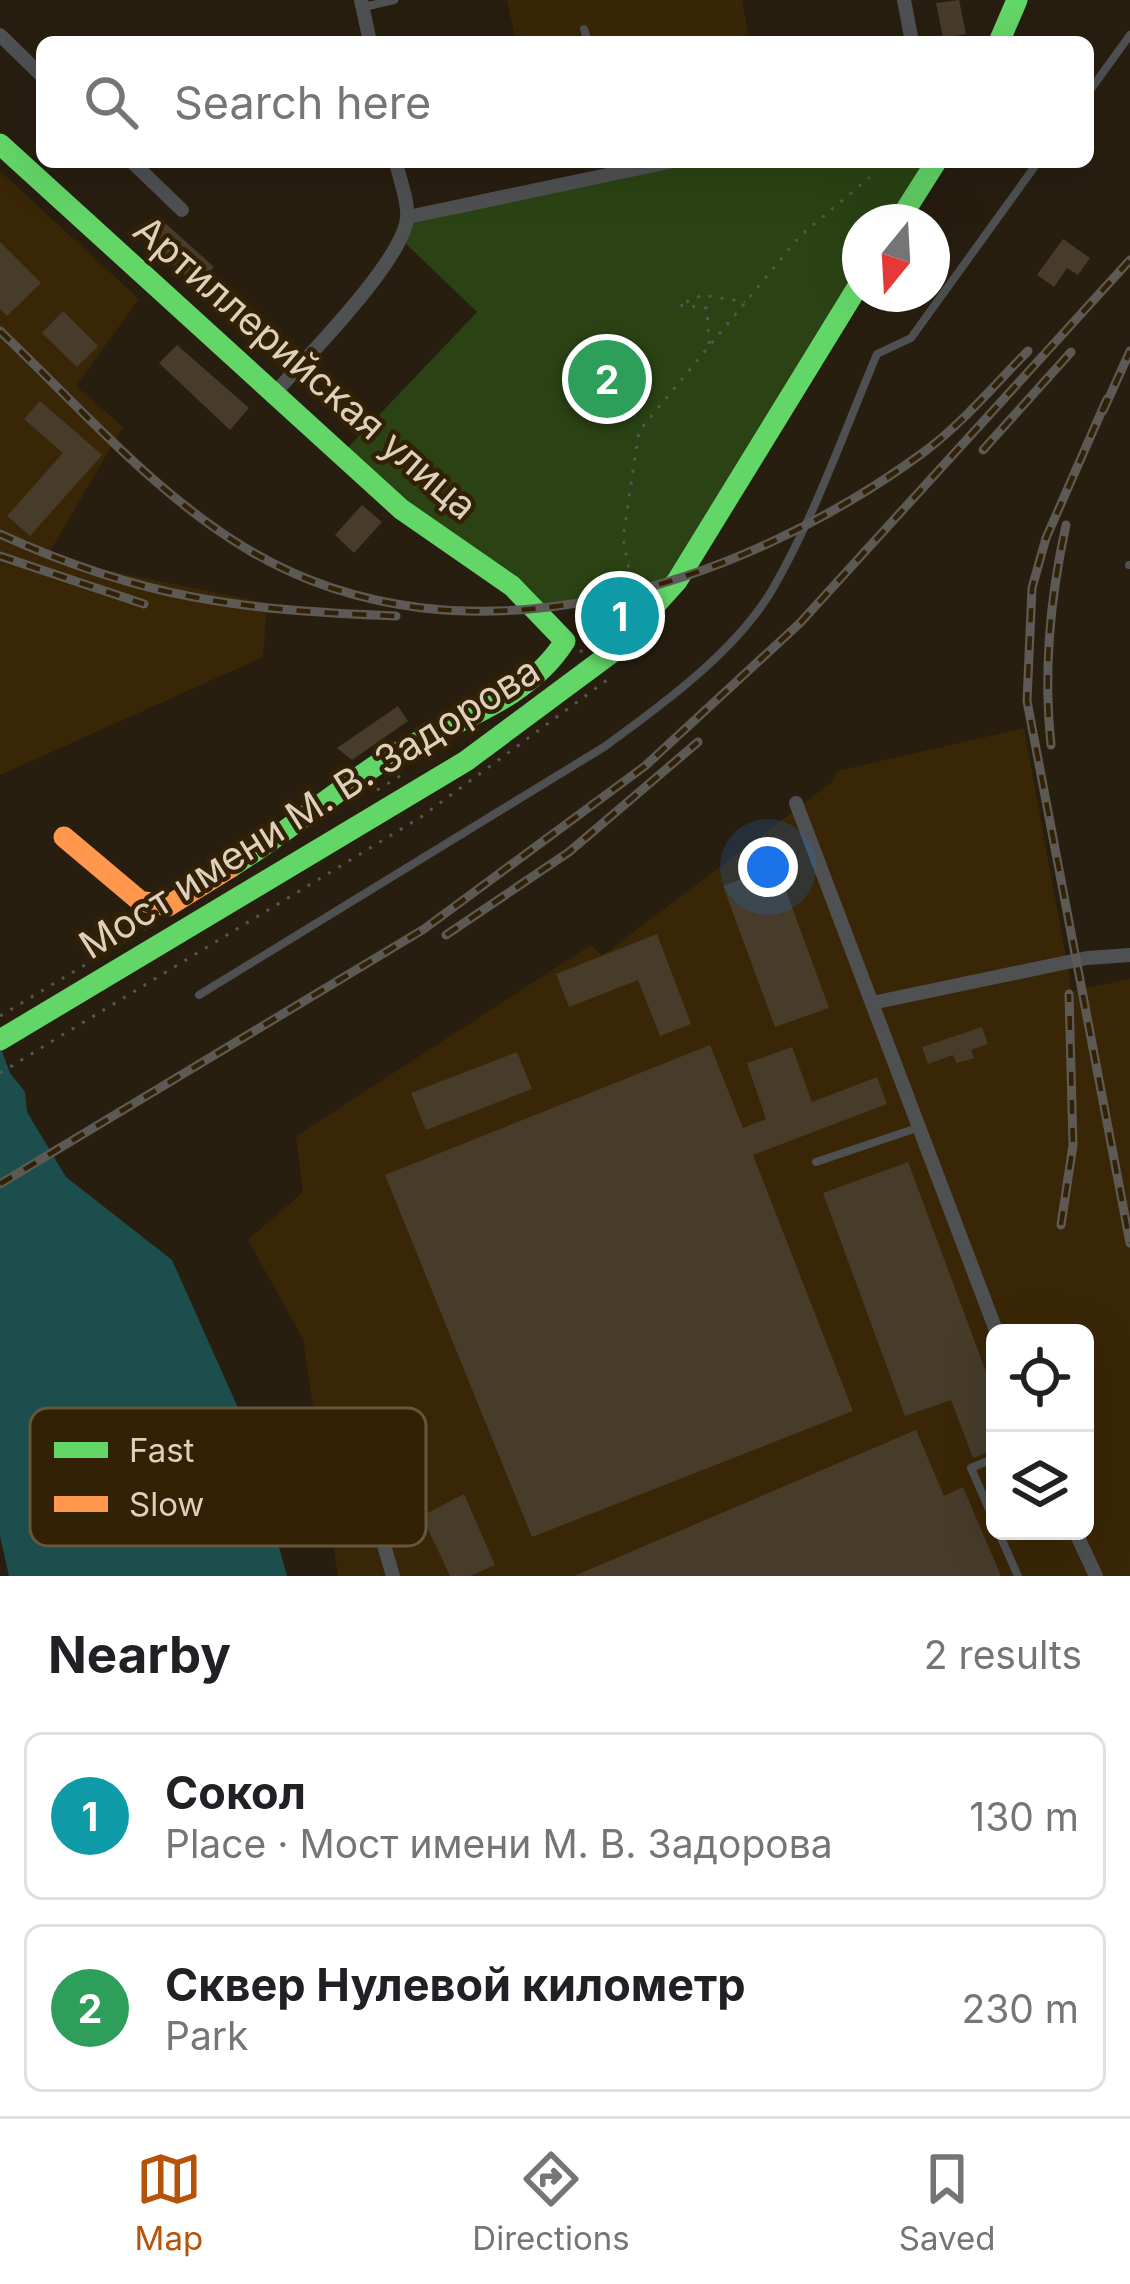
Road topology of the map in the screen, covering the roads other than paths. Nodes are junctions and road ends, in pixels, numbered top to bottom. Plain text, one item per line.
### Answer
1 (394, 0) edge
2 (904, 0) edge
3 (1017, 0) edge
4 (362, 4) edge
5 (584, 29) dead end
6 (0, 35) edge
7 (1130, 35) edge
8 (369, 36) edge
9 (586, 36) edge
10 (911, 36) edge
11 (1002, 36) edge
12 (36, 70) edge
13 (1094, 85) edge
14 (0, 144) edge
15 (138, 168) edge
16 (397, 168) edge
17 (616, 168) edge
18 (932, 168) edge
19 (1034, 168) edge
20 (909, 204) edge
21 (182, 210) dead end
22 (408, 218) junction
23 (842, 312) edge
24 (274, 394) junction
25 (796, 803) dead end
26 (64, 837) dead end
27 (1130, 955) edge
28 (199, 994) dead end
29 (872, 1003) junction
30 (0, 1040) edge
31 (921, 1126) junction
32 (816, 1162) dead end
33 (994, 1324) edge
34 (986, 1462) edge
35 (986, 1502) edge
36 (1003, 1540) edge
37 (1079, 1540) edge
38 (384, 1546) edge
39 (393, 1576) edge
40 (1018, 1576) edge
41 (1096, 1576) edge

1 - 4 lane
2 - 10 street
3 - 11 street
4 - 8 street
5 - 9 lane
6 - 12 street
7 - 13 lane
14 - 24 street, Артиллерийская улица
15 - 21 street
16 - 22 street
17 - 22 street
18 - 20 street
19 - 28 lane
22 - 24 street
23 - 30 street, Мост имени М. В. Задорова
24 - 26 street, Артиллерийская улица
25 - 29 street
27 - 29 street
29 - 31 street
31 - 32 lane
31 - 33 street
34 - 35 lane
36 - 40 lane
37 - 41 street
38 - 39 street

